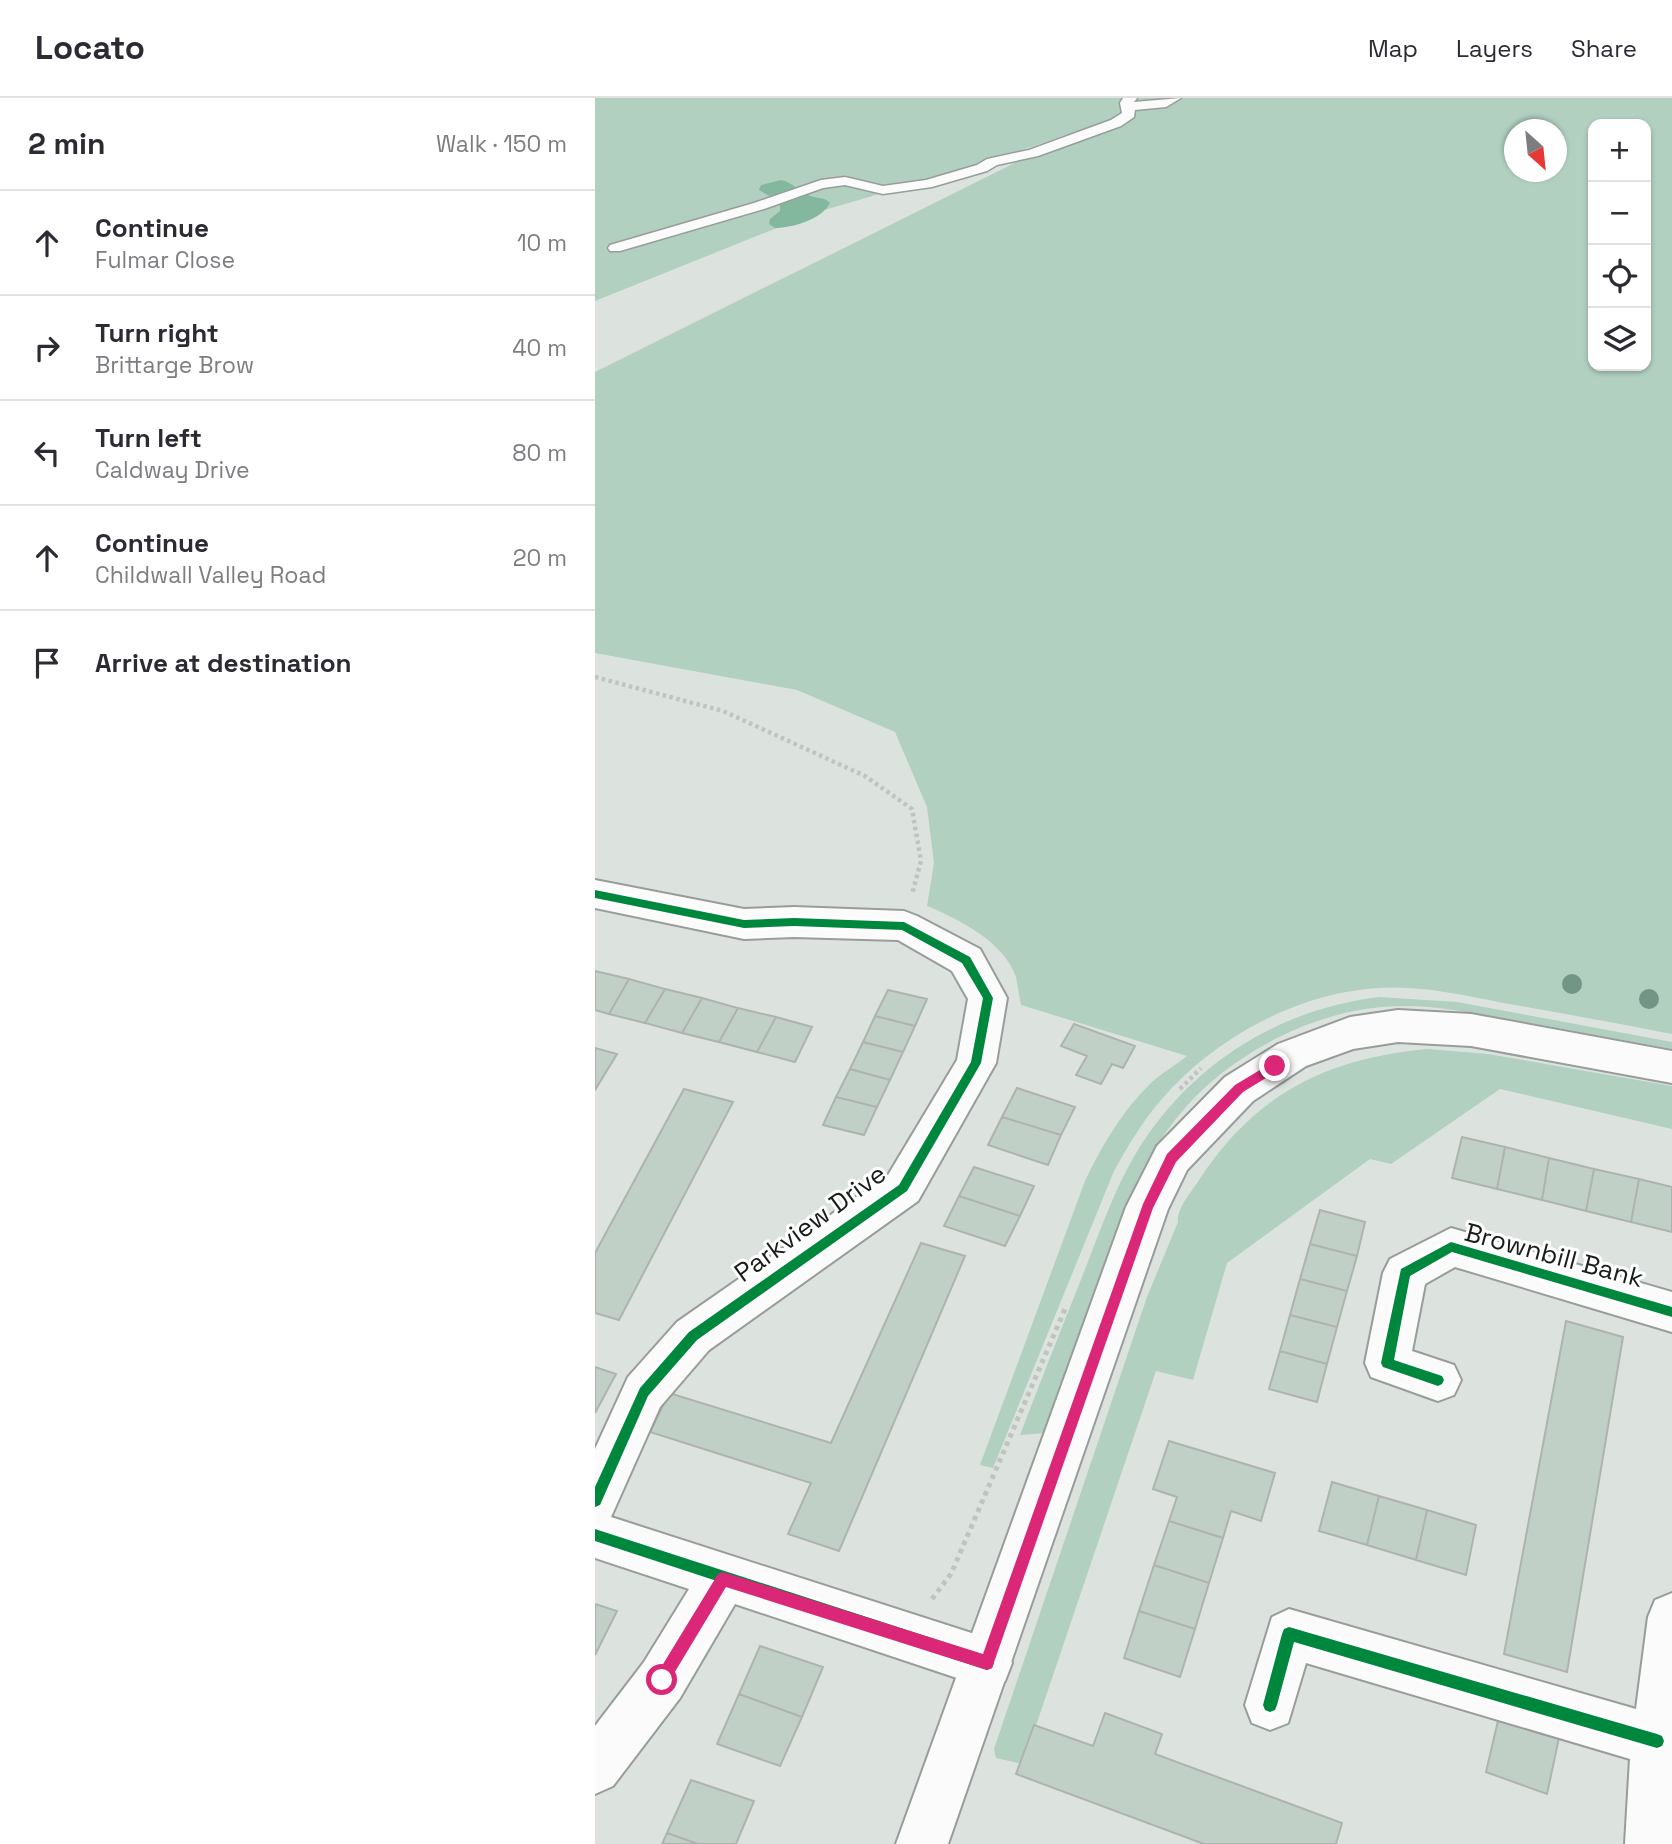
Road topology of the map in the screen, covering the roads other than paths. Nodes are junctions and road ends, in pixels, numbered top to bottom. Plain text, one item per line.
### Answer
1 (1174, 98) edge
2 (1128, 103) edge
3 (615, 248) dead end
4 (595, 894) edge
5 (1672, 1067) edge
6 (1672, 1312) edge
7 (1438, 1380) dead end
8 (595, 1501) edge
9 (595, 1535) edge
10 (723, 1579) junction
11 (1672, 1617) edge
12 (987, 1663) junction
13 (1270, 1705) dead end
14 (1657, 1741) junction
15 (595, 1768) edge
16 (922, 1844) edge
17 (1651, 1844) edge

1 - 2 lane
2 - 3 lane
4 - 8 street, Parkview Drive
5 - 12 street
6 - 7 street, Brownbill Bank
9 - 10 street
10 - 12 street
10 - 15 street
11 - 14 street
12 - 16 street
13 - 14 street
14 - 17 street

